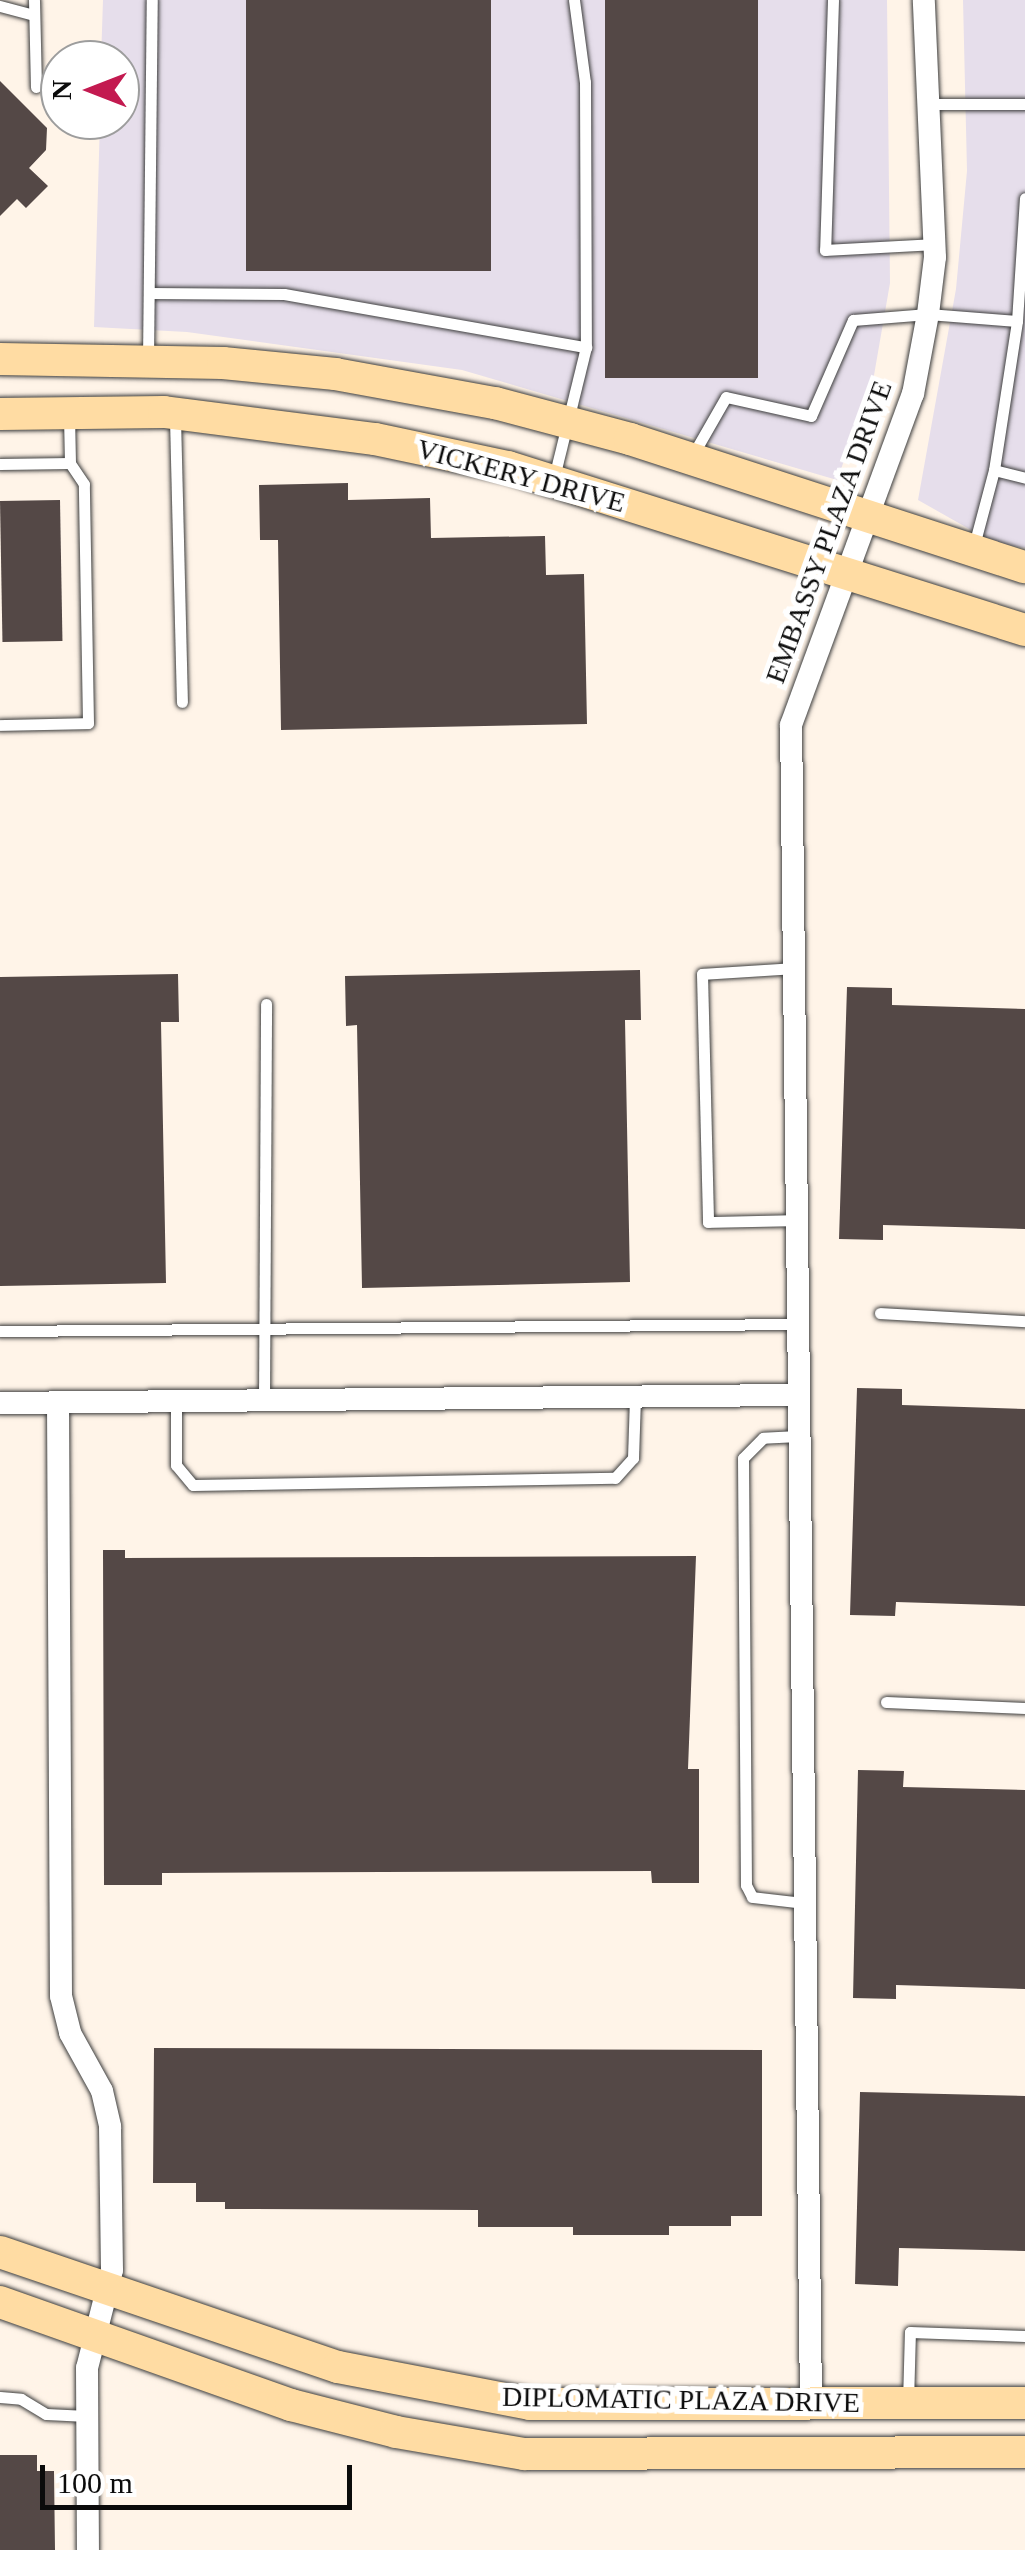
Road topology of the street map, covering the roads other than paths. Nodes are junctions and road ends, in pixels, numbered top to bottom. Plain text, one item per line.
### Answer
1 (34, 0) edge
2 (152, 0) edge
3 (574, 0) edge
4 (833, 0) edge
5 (924, 0) edge
6 (0, 6) edge
7 (34, 15) junction
8 (36, 87) dead end
9 (929, 104) junction
10 (1025, 104) edge
11 (1025, 198) edge
12 (935, 244) junction
13 (149, 293) junction
14 (928, 314) junction
15 (1017, 322) junction
16 (586, 347) junction
17 (0, 358) edge
18 (148, 359) junction
19 (69, 413) junction
20 (175, 413) junction
21 (0, 414) edge
22 (566, 422) junction
23 (690, 460) junction
24 (70, 463) junction
25 (0, 464) edge
26 (994, 470) junction
27 (1025, 478) edge
28 (553, 481) junction
29 (868, 520) junction
30 (972, 554) junction
31 (1025, 568) edge
32 (847, 574) junction
33 (1025, 630) edge
34 (182, 702) dead end
35 (0, 725) edge
36 (794, 968) junction
37 (266, 1004) dead end
38 (796, 1220) junction
39 (880, 1313) dead end
40 (1025, 1321) edge
41 (796, 1324) junction
42 (263, 1328) junction
43 (0, 1331) edge
44 (797, 1394) junction
45 (636, 1398) junction
46 (264, 1400) junction
47 (176, 1402) junction
48 (0, 1403) edge
49 (58, 1403) junction
50 (798, 1436) junction
51 (886, 1702) dead end
52 (1025, 1708) edge
53 (804, 1903) junction
54 (0, 2252) edge
55 (108, 2290) junction
56 (0, 2302) edge
57 (90, 2336) junction
58 (1025, 2336) edge
59 (0, 2397) edge
60 (908, 2403) junction
61 (1025, 2403) edge
62 (530, 2404) junction
63 (811, 2404) junction
64 (87, 2416) junction
65 (909, 2452) junction
66 (1025, 2452) edge
67 (524, 2454) junction
68 (88, 2550) edge

1 - 7 lane
2 - 13 lane
3 - 16 lane
4 - 12 lane
5 - 9 street, EMBASSY PLAZA DRIVE
6 - 7 lane
7 - 8 lane
9 - 10 lane
9 - 12 street, EMBASSY PLAZA DRIVE
11 - 15 lane
12 - 14 street, EMBASSY PLAZA DRIVE
13 - 16 lane
13 - 18 lane
14 - 15 lane
14 - 23 lane
14 - 29 street, EMBASSY PLAZA DRIVE
15 - 26 lane
16 - 22 lane
17 - 18 street
18 - 22 street
19 - 20 street, VICKERY DRIVE
19 - 21 street, VICKERY DRIVE
19 - 24 lane
20 - 28 street, VICKERY DRIVE
20 - 34 lane
22 - 23 street
22 - 28 lane
23 - 29 street
24 - 25 lane
24 - 35 lane
26 - 27 lane
26 - 30 lane
28 - 32 street, VICKERY DRIVE
29 - 30 street
29 - 32 street, EMBASSY PLAZA DRIVE
30 - 31 street
32 - 33 street, VICKERY DRIVE
32 - 36 street, EMBASSY PLAZA DRIVE
36 - 38 street
36 - 38 lane
37 - 42 lane
38 - 41 street
39 - 40 lane
41 - 42 lane
41 - 44 street
42 - 43 lane
42 - 46 lane
44 - 45 street
44 - 50 street
45 - 46 street
45 - 47 lane
46 - 47 street
47 - 49 street
48 - 49 street
49 - 55 street
50 - 53 street
50 - 53 lane
51 - 52 lane
53 - 63 street
54 - 55 street, DIPLOMATIC PLAZA DRIVE
55 - 57 street
55 - 62 street, DIPLOMATIC PLAZA DRIVE
56 - 57 street, DIPLOMATIC PLAZA DRIVE
57 - 64 street
57 - 67 street, DIPLOMATIC PLAZA DRIVE
58 - 60 lane
59 - 64 lane
60 - 61 street, DIPLOMATIC PLAZA DRIVE
60 - 63 street, DIPLOMATIC PLAZA DRIVE
60 - 65 street
62 - 63 street, DIPLOMATIC PLAZA DRIVE
62 - 67 street
64 - 68 street
65 - 66 street, DIPLOMATIC PLAZA DRIVE
65 - 67 street, DIPLOMATIC PLAZA DRIVE

